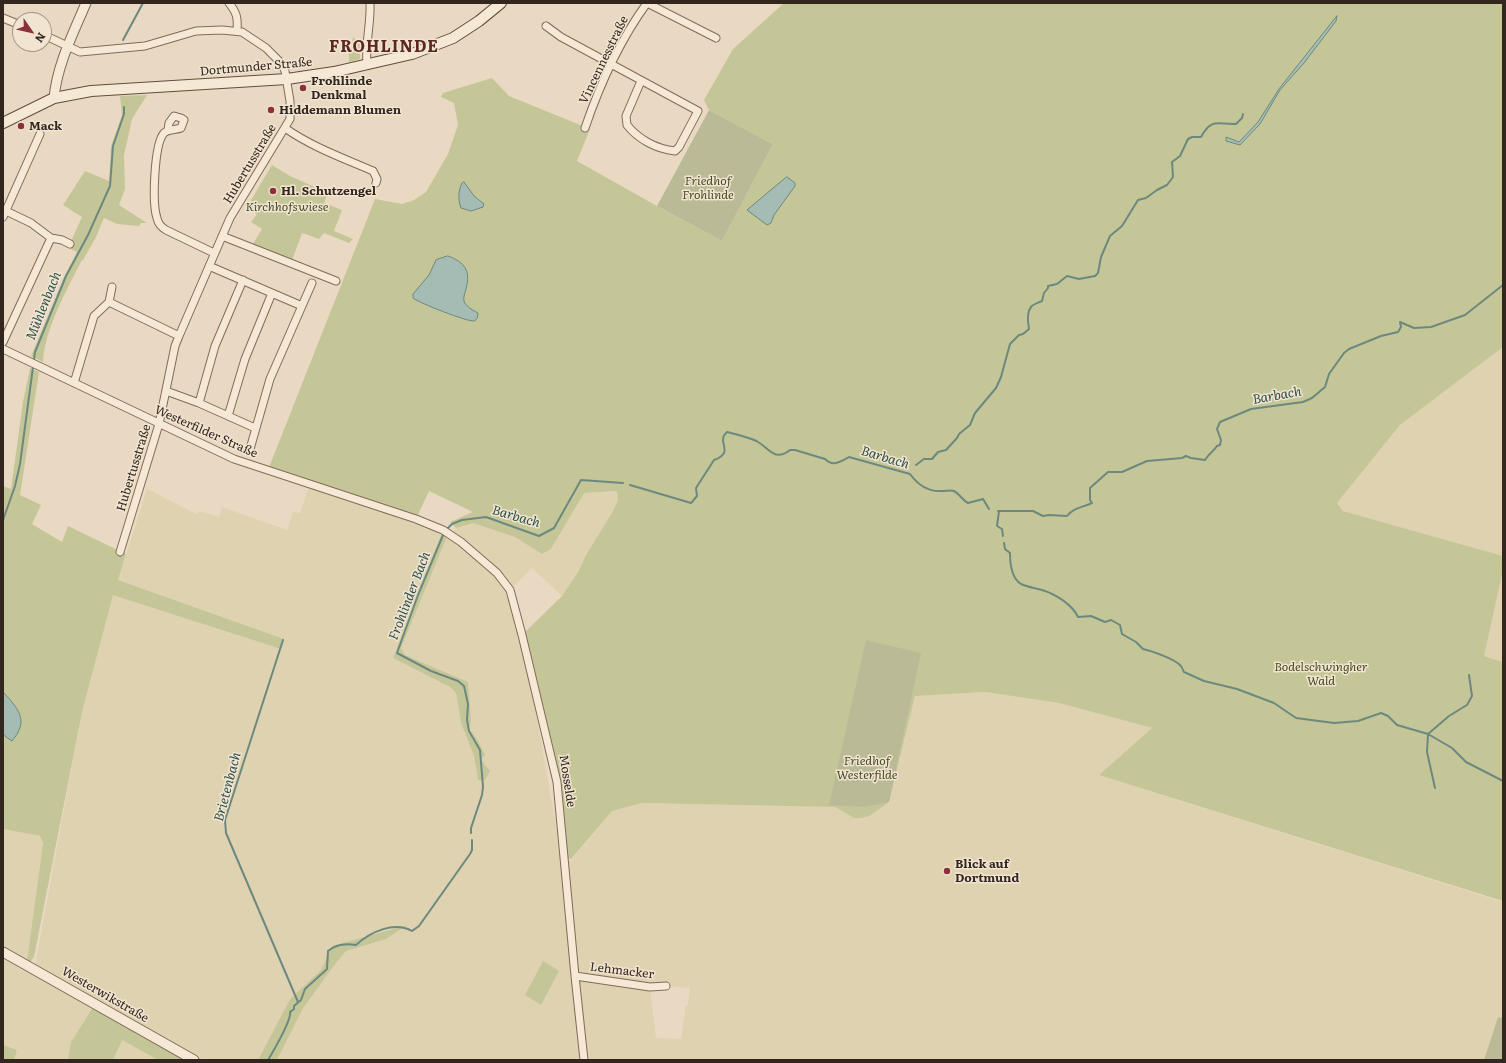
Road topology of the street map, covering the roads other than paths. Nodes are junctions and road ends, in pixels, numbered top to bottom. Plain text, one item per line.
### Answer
1 (86, 3) edge
2 (229, 3) edge
3 (370, 3) edge
4 (501, 3) edge
5 (647, 3) edge
6 (546, 26) dead end
7 (237, 31) junction
8 (716, 38) dead end
9 (52, 39) edge
10 (68, 47) junction
11 (367, 65) junction
12 (611, 65) junction
13 (287, 79) junction
14 (641, 81) junction
15 (54, 98) junction
16 (3, 123) edge
17 (285, 128) junction
18 (585, 128) dead end
19 (168, 130) dead end
20 (40, 134) dead end
21 (376, 183) dead end
22 (4, 214) edge
23 (222, 236) junction
24 (50, 238) junction
25 (70, 244) dead end
26 (214, 253) junction
27 (209, 266) junction
28 (243, 280) junction
29 (336, 281) dead end
30 (312, 283) dead end
31 (112, 287) dead end
32 (272, 293) junction
33 (109, 302) junction
34 (302, 306) junction
35 (179, 336) junction
36 (3, 342) edge
37 (3, 349) edge
38 (74, 383) junction
39 (166, 391) junction
40 (199, 403) junction
41 (228, 416) junction
42 (159, 424) junction
43 (255, 428) junction
44 (250, 448) dead end
45 (451, 535) joint
46 (120, 552) dead end
47 (3, 952) edge
48 (575, 976) junction
49 (666, 986) dead end
50 (194, 1060) edge
51 (584, 1060) edge

1 - 10 street
2 - 7 street
3 - 11 street
4 - 11 main road, Dortmunder Straße
5 - 8 street, Vincennesstraße
5 - 12 street, Vincennesstraße
6 - 12 street
7 - 10 street
7 - 13 street, Hubertusstraße
9 - 10 street
10 - 15 street
11 - 13 main road, Dortmunder Straße
12 - 14 street
12 - 18 street, Vincennesstraße
13 - 15 main road, Dortmunder Straße
13 - 17 street, Hubertusstraße
14 - 14 street
15 - 16 main road, Dortmunder Straße
17 - 21 street
17 - 23 street, Hubertusstraße
19 - 26 street
20 - 22 street
22 - 24 street
23 - 26 street, Hubertusstraße
23 - 29 street
24 - 25 street
24 - 36 street
26 - 27 street, Hubertusstraße
27 - 28 street
27 - 35 street, Hubertusstraße
28 - 32 street
28 - 40 street
30 - 34 street
31 - 33 street
32 - 34 street
32 - 41 street
33 - 35 street
33 - 38 street
34 - 43 street
35 - 39 street, Hubertusstraße
37 - 38 street, Westerfilder Straße
38 - 42 street, Westerfilder Straße
39 - 40 street
39 - 42 street, Hubertusstraße
40 - 41 street
41 - 43 street
42 - 45 street, Westerfilder Straße
42 - 46 street, Hubertusstraße
43 - 44 street
45 - 48 street, Mosselde
47 - 50 street, Westerwikstraße
48 - 49 street, Lehmacker
48 - 51 street, Mosselde

